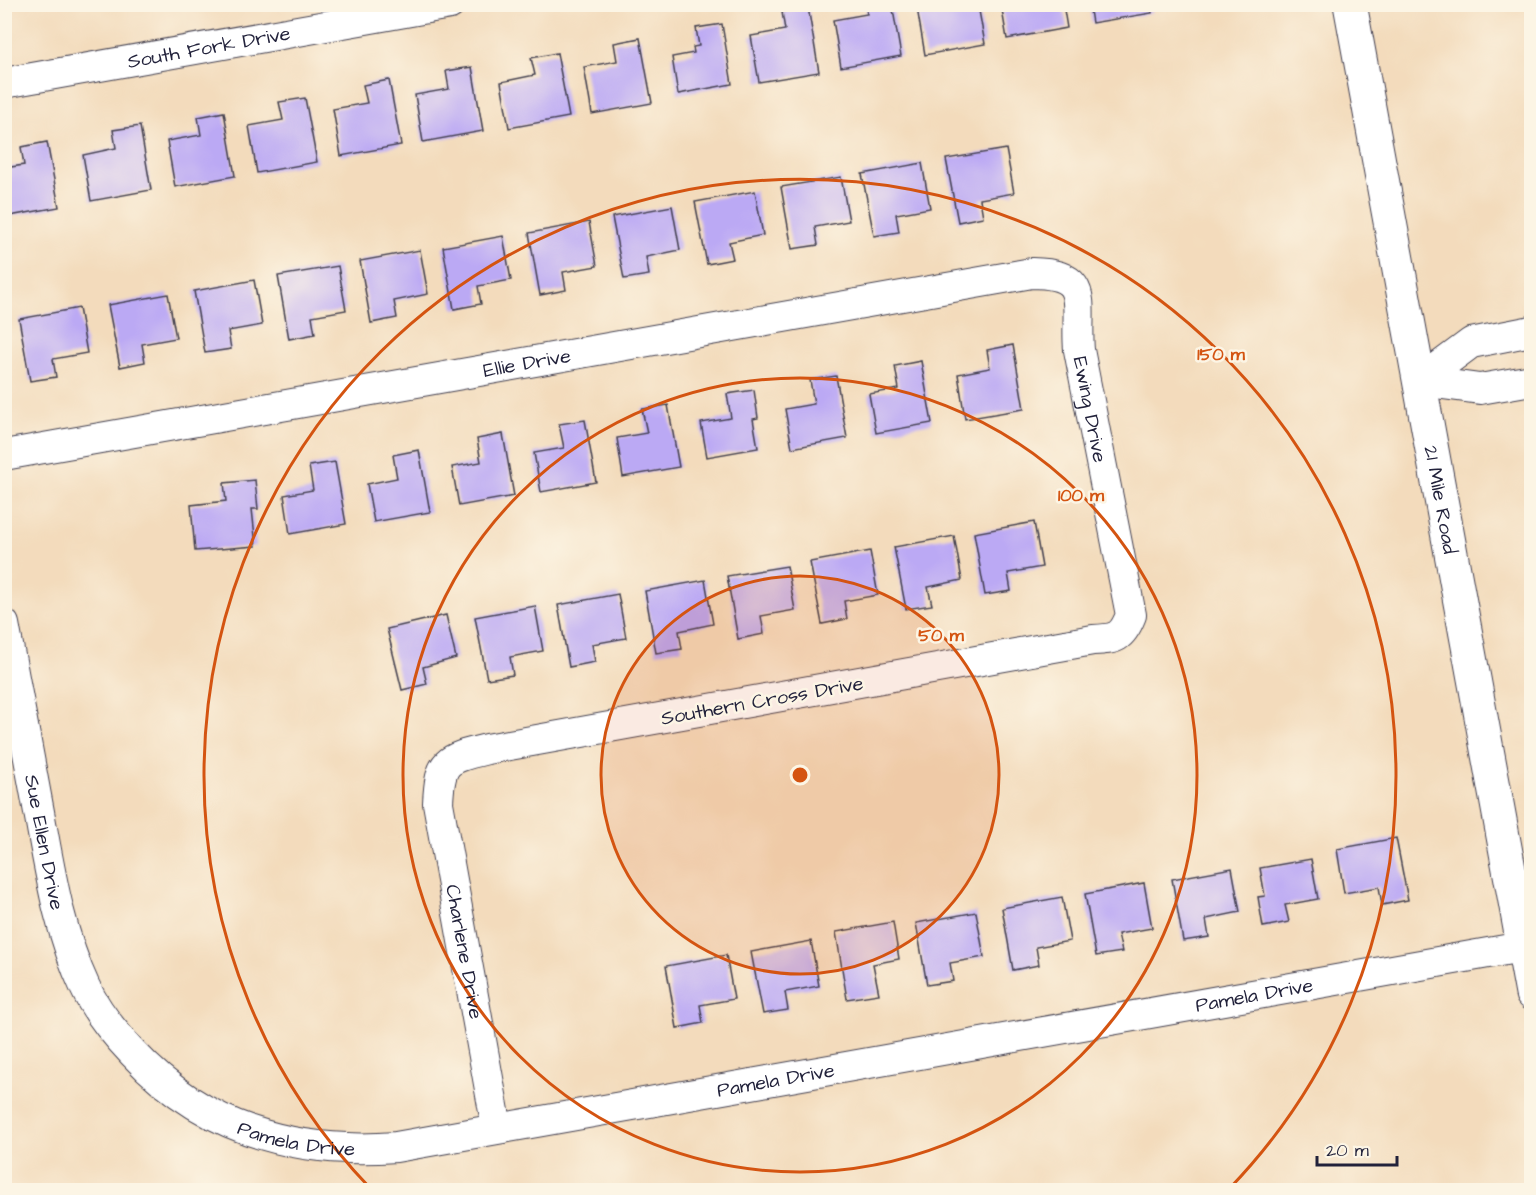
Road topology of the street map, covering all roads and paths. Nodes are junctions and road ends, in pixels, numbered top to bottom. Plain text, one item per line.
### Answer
1 (450, 4) edge
2 (1350, 4) edge
3 (4, 82) edge
4 (1051, 273) joint
5 (1532, 331) edge
6 (1532, 380) edge
7 (1420, 381) junction
8 (4, 455) edge
9 (4, 624) edge
10 (1093, 640) joint
11 (439, 774) joint
12 (1528, 971) edge
13 (85, 986) joint
14 (497, 1128) junction

1 - 3 street, South Fork Drive
2 - 7 street, 21 Mile Road
4 - 8 street, Ellie Drive
4 - 10 street, Ewing Drive
5 - 7 street
6 - 7 street
7 - 12 street, 21 Mile Road
9 - 13 street, Sue Ellen Drive
10 - 11 street, Southern Cross Drive
11 - 14 street, Charlene Drive
12 - 14 street, Pamela Drive
13 - 14 street, Pamela Drive

